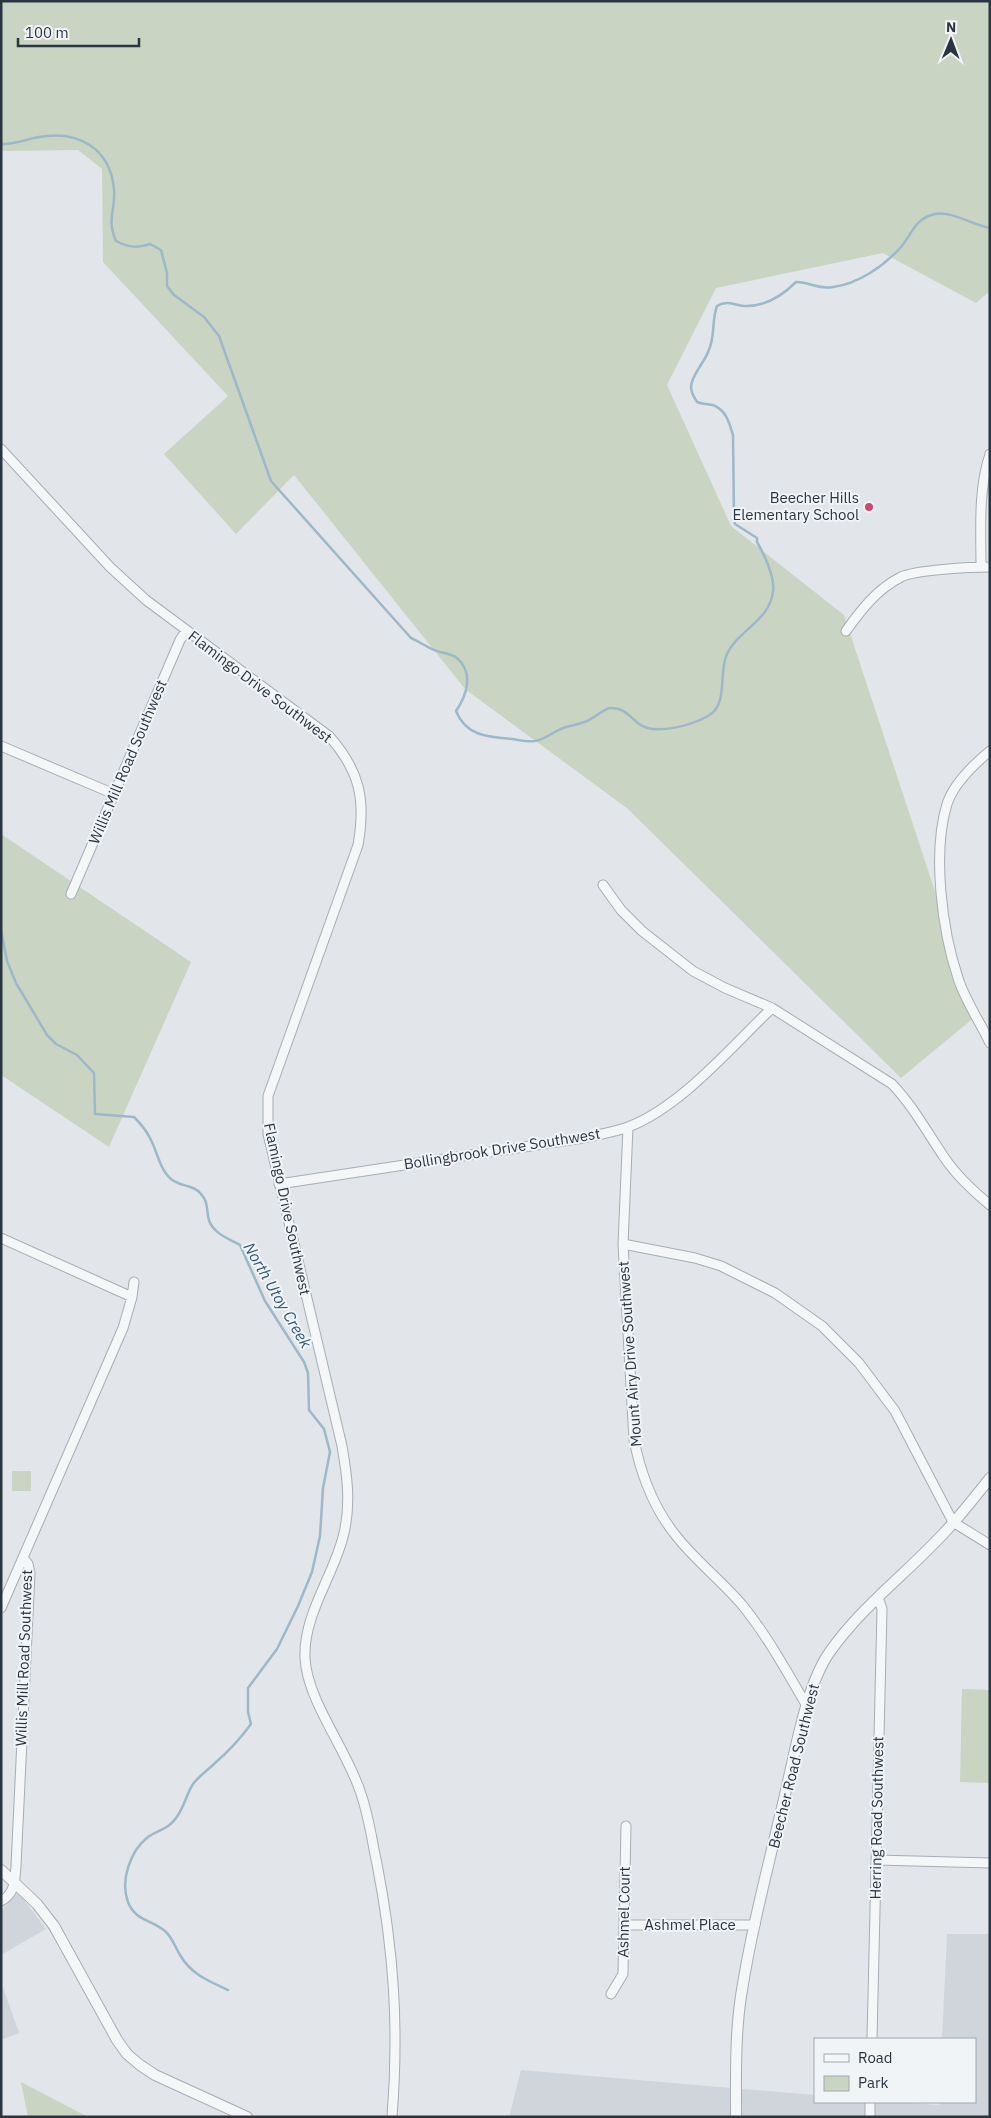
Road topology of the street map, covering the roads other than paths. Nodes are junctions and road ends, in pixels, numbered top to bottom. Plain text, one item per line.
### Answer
1 (1, 449) edge
2 (990, 454) edge
3 (985, 567) edge
4 (186, 631) junction
5 (846, 631) dead end
6 (1, 746) edge
7 (990, 751) edge
8 (114, 794) junction
9 (603, 885) dead end
10 (71, 894) dead end
11 (772, 1008) junction
12 (990, 1044) edge
13 (628, 1127) junction
14 (279, 1184) junction
15 (990, 1206) edge
16 (1, 1238) edge
17 (622, 1244) junction
18 (134, 1282) dead end
19 (132, 1297) junction
20 (990, 1478) edge
21 (953, 1522) junction
22 (990, 1545) edge
23 (23, 1558) junction
24 (878, 1597) junction
25 (1, 1608) edge
26 (807, 1706) junction
27 (626, 1826) dead end
28 (876, 1860) junction
29 (990, 1863) edge
30 (1, 1870) edge
31 (15, 1882) junction
32 (1, 1902) edge
33 (624, 1925) junction
34 (755, 1925) junction
35 (611, 1994) dead end
36 (872, 2038) edge
37 (870, 2103) edge
38 (247, 2117) edge
39 (392, 2117) edge
40 (736, 2117) edge
41 (870, 2117) edge

1 - 4 street, Flamingo Drive Southwest
2 - 3 street
3 - 5 street
4 - 8 street, Willis Mill Road Southwest
4 - 14 street, Flamingo Drive Southwest
6 - 8 street
7 - 12 street
8 - 10 street, Willis Mill Road Southwest
9 - 11 street
11 - 13 street, Bollingbrook Drive Southwest
11 - 15 street
13 - 14 street, Bollingbrook Drive Southwest
13 - 17 street, Mount Airy Drive Southwest
14 - 39 street, Flamingo Drive Southwest
16 - 19 street
17 - 21 street
17 - 26 street, Mount Airy Drive Southwest
18 - 19 street, Willis Mill Road Southwest
19 - 23 street, Willis Mill Road Southwest
20 - 21 street, Beecher Road Southwest
21 - 22 street
21 - 24 street, Beecher Road Southwest
23 - 25 street
23 - 31 street, Willis Mill Road Southwest
24 - 26 street, Beecher Road Southwest
24 - 28 street, Herring Road Southwest
26 - 34 street, Beecher Road Southwest
27 - 33 street, Ashmel Court
28 - 29 street
28 - 36 street, Herring Road Southwest
30 - 31 street
31 - 32 street
31 - 38 street
33 - 34 street, Ashmel Place
33 - 35 street, Ashmel Court
34 - 40 street, Beecher Road Southwest
37 - 41 street

